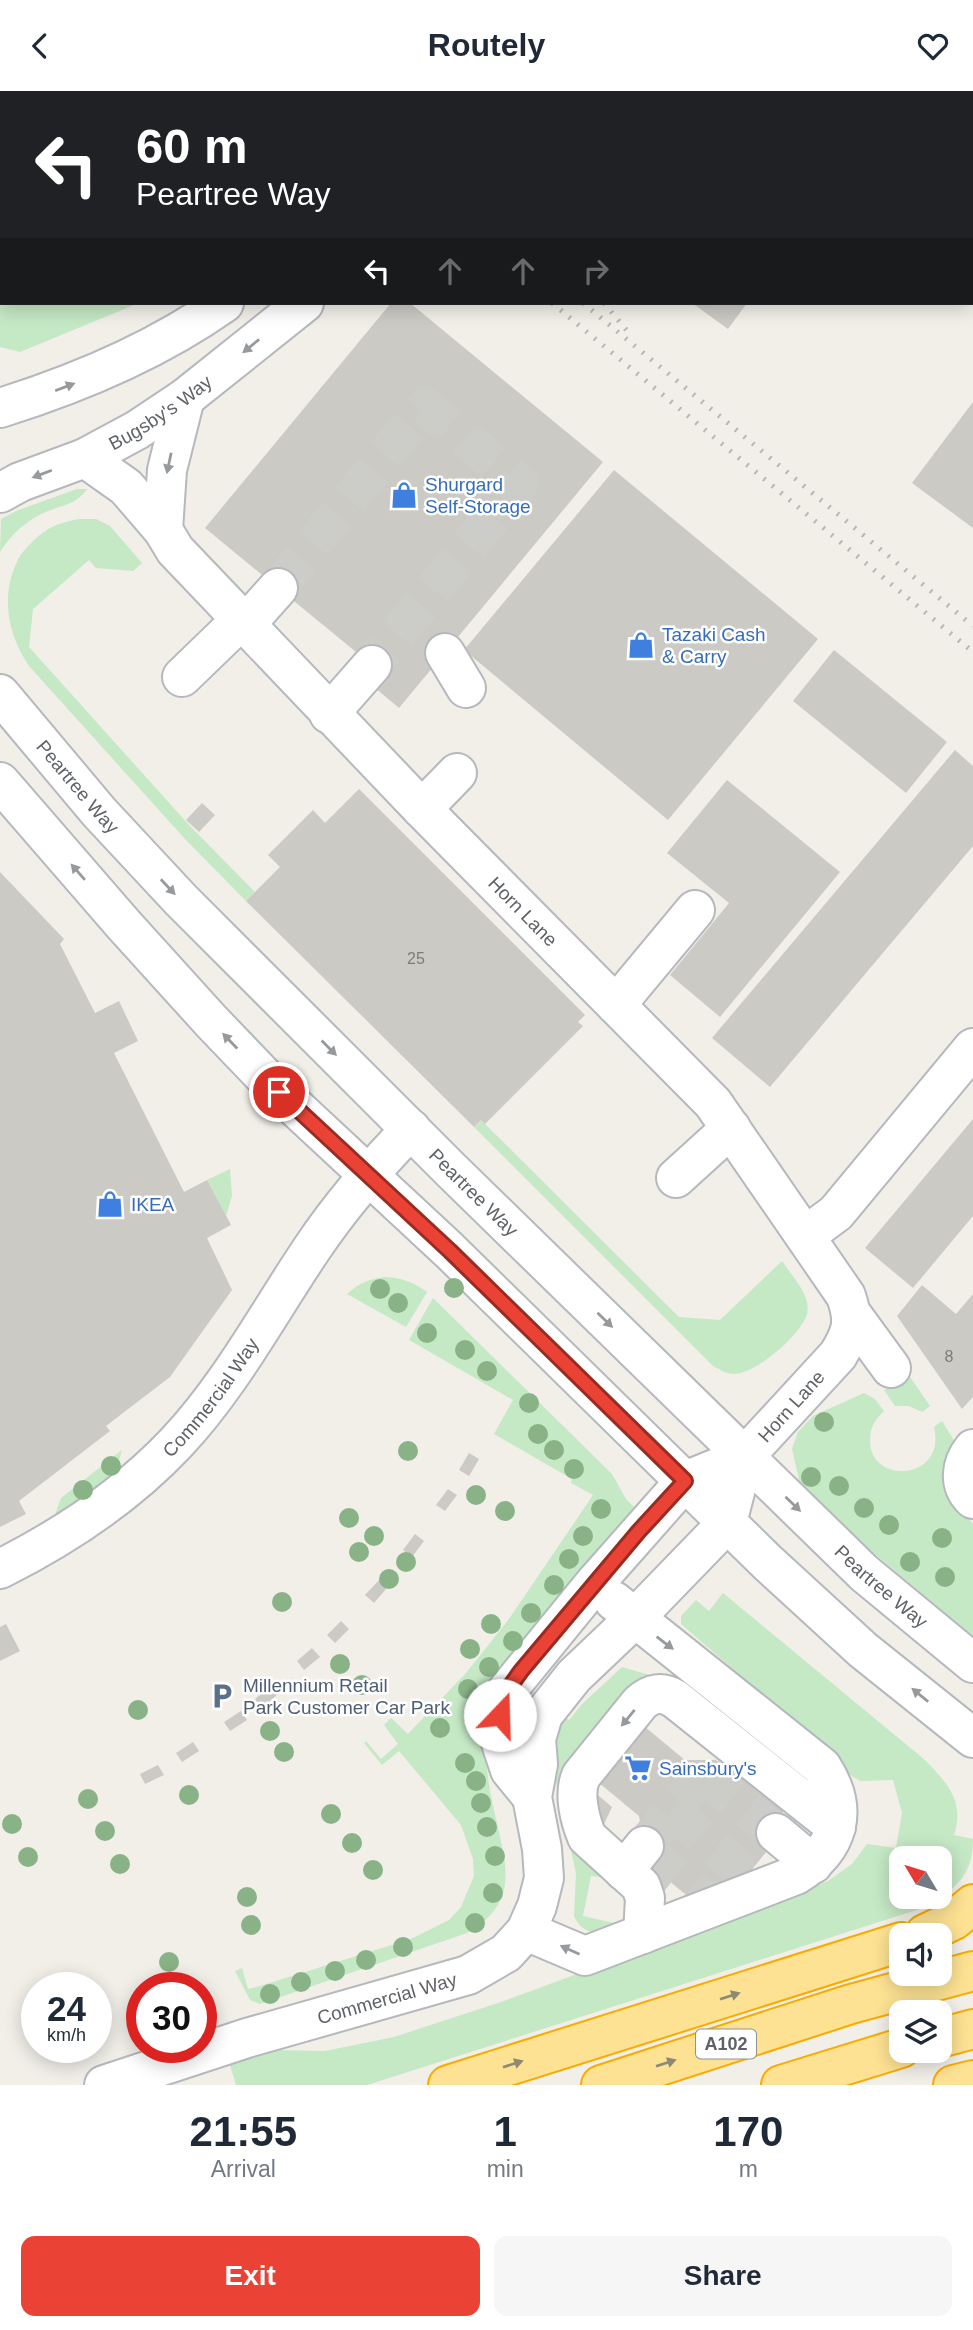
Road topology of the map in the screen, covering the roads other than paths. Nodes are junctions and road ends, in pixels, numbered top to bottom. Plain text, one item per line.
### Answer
1 (222, 305) edge
2 (301, 305) edge
3 (185, 398) junction
4 (0, 408) edge
5 (85, 458) junction
6 (0, 493) edge
7 (163, 530) junction
8 (278, 588) tunnel mouth
9 (243, 622) junction
10 (445, 653) dead end
11 (372, 665) tunnel mouth
12 (182, 677) dead end
13 (466, 688) dead end
14 (0, 694) edge
15 (329, 714) junction
16 (457, 773) dead end
17 (0, 782) edge
18 (422, 809) junction
19 (695, 910) dead end
20 (616, 1006) junction
21 (973, 1048) edge
22 (731, 1128) junction
23 (411, 1129) junction
24 (367, 1174) junction
25 (676, 1178) dead end
26 (805, 1236) junction
27 (853, 1316) junction
28 (891, 1368) dead end
29 (973, 1449) edge
30 (744, 1457) junction
31 (685, 1481) junction
32 (973, 1499) edge
33 (727, 1523) junction
34 (0, 1569) edge
35 (594, 1584) junction
36 (634, 1619) junction
37 (973, 1663) edge
38 (973, 1738) edge
39 (532, 1797) junction
40 (768, 1868) junction
41 (973, 1904) edge
42 (947, 1923) edge
43 (973, 1923) edge
44 (952, 1928) edge
45 (526, 1931) junction
46 (643, 1934) junction
47 (889, 1946) edge
48 (973, 1971) edge
49 (973, 2029) edge
50 (952, 2035) edge
51 (884, 2053) edge
52 (973, 2080) edge
53 (104, 2085) edge
54 (448, 2085) edge
55 (601, 2085) edge
56 (781, 2085) edge
57 (953, 2085) edge

4 -> 1 street
2 -> 3 street, Bugsby's Way
3 - 5 street, Bugsby's Way
3 -> 7 street
5 -> 6 street, Bugsby's Way
5 - 7 street, Horn Lane
7 - 9 street, Horn Lane
8 - 9 street
9 - 12 street
9 - 15 street, Horn Lane
10 - 13 street
11 - 15 street
14 -> 23 street, Peartree Way
15 - 18 street, Horn Lane
16 - 18 street
24 -> 17 street
18 - 20 street, Horn Lane
19 - 20 street
20 - 22 street, Horn Lane
21 - 26 street
22 - 25 street
22 - 26 street, Horn Lane
23 - 24 street, Commercial Way
23 -> 30 street, Peartree Way
24 - 31 street
24 - 34 street, Commercial Way
26 - 27 street, Horn Lane
27 - 28 street, Horn Lane
27 - 30 street, Horn Lane
29 - 32 street
30 - 31 street
30 - 33 street
30 -> 37 street, Peartree Way
31 - 33 street
31 - 35 street, Commercial Way
33 - 36 street, Commercial Way
38 -> 33 street
35 - 36 street
35 - 39 street, Commercial Way
36 - 39 street, Commercial Way
36 -> 40 street
39 - 45 street, Commercial Way
40 - 46 street
40 -> 46 street
41 - 42 highway
43 - 44 highway
46 -> 45 street
45 - 53 street, Commercial Way
54 -> 47 highway
55 -> 48 highway, A102
49 - 50 highway
51 - 56 highway
52 - 57 highway

